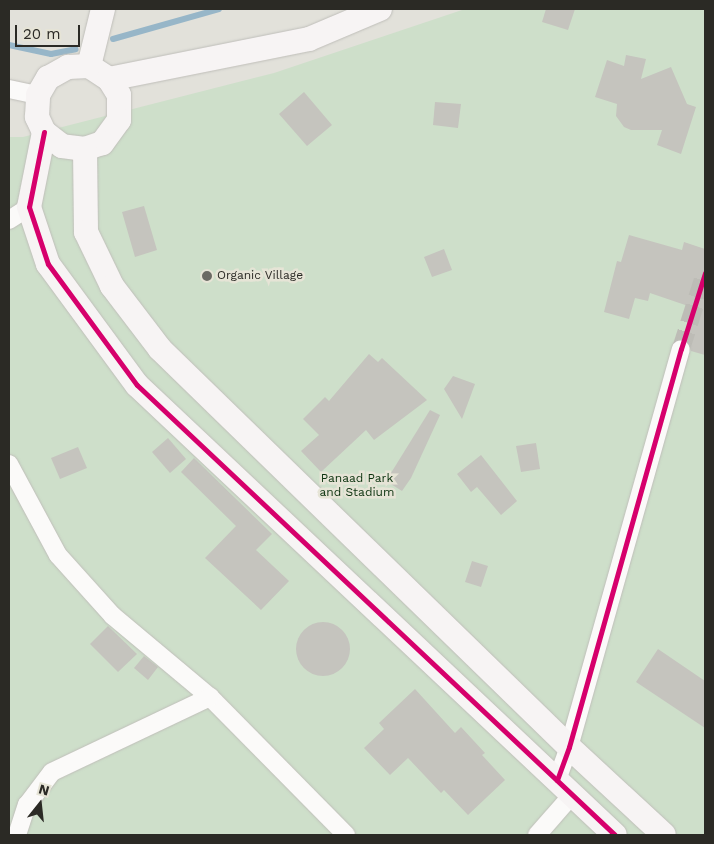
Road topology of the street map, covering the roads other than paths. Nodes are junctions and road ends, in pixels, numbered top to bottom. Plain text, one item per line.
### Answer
1 (103, 9) edge
2 (380, 9) edge
3 (89, 66) junction
4 (109, 79) junction
5 (9, 88) edge
6 (38, 95) junction
7 (44, 132) junction
8 (85, 149) junction
9 (29, 208) junction
10 (9, 220) edge
11 (681, 349) tunnel mouth
12 (9, 464) edge
13 (210, 697) junction
14 (569, 747) junction
15 (564, 787) junction
16 (17, 835) edge
17 (346, 835) edge
18 (537, 835) edge
19 (616, 835) edge
20 (664, 835) edge

1 - 3 street
2 - 4 street
3 - 4 street
3 - 6 street
4 - 8 street
5 - 6 street
6 - 7 street
7 - 8 street
7 - 9 street
8 - 14 street
9 - 10 street
9 - 15 street
11 - 14 street
12 - 13 street
13 - 16 street
13 - 17 street
14 - 15 street
14 - 20 street
15 - 18 street
15 - 19 street

